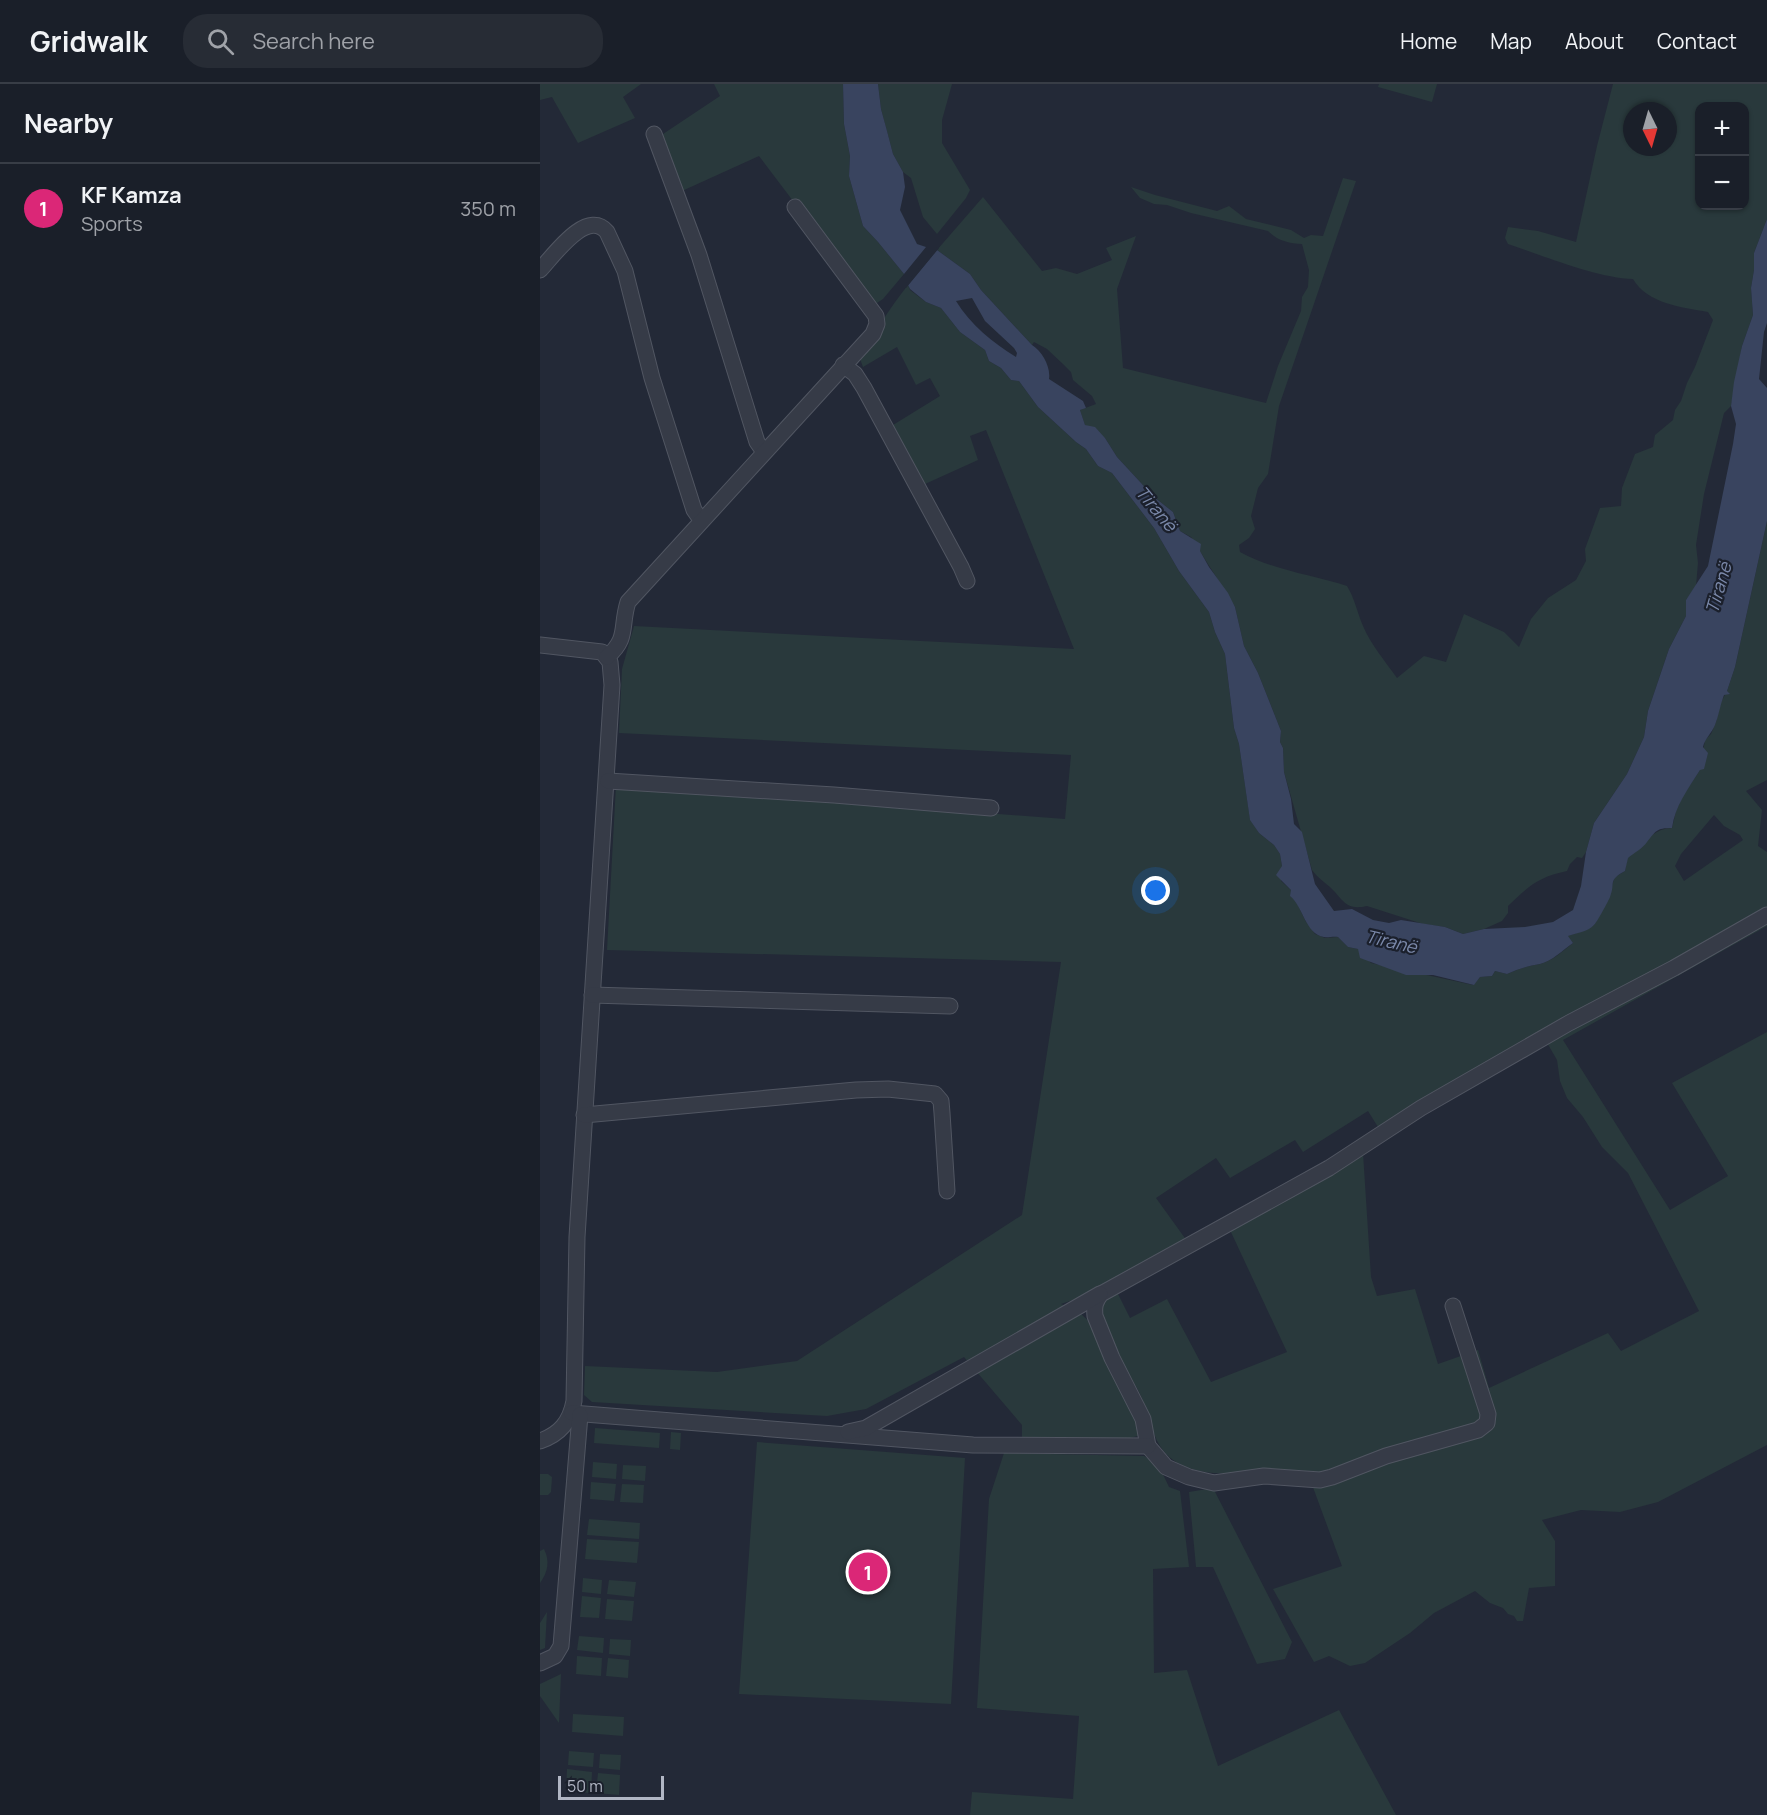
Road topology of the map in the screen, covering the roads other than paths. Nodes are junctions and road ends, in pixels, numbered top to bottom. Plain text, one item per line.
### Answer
1 (654, 134) dead end
2 (795, 207) dead end
3 (540, 270) edge
4 (843, 365) junction
5 (764, 452) junction
6 (701, 520) junction
7 (967, 581) dead end
8 (540, 645) edge
9 (607, 657) junction
10 (608, 780) junction
11 (991, 808) dead end
12 (1767, 915) edge
13 (592, 995) junction
14 (950, 1006) dead end
15 (584, 1115) junction
16 (947, 1191) dead end
17 (1101, 1294) junction
18 (1453, 1306) dead end
19 (909, 1402) junction
20 (576, 1414) junction
21 (830, 1434) junction
22 (913, 1440) junction
23 (540, 1441) edge
24 (1148, 1446) junction
25 (540, 1663) edge

1 - 5 street
2 - 4 street
3 - 6 street
4 - 5 street
4 - 7 street
5 - 6 street
6 - 9 street
8 - 9 street
9 - 10 street
10 - 11 street
10 - 13 street
12 - 17 street
13 - 14 street
13 - 15 street
15 - 16 street
15 - 20 street
17 - 19 street
17 - 24 street
18 - 24 street
19 - 21 street
19 - 22 street
20 - 21 street
20 - 23 street
20 - 25 street
21 - 22 street
22 - 24 street

